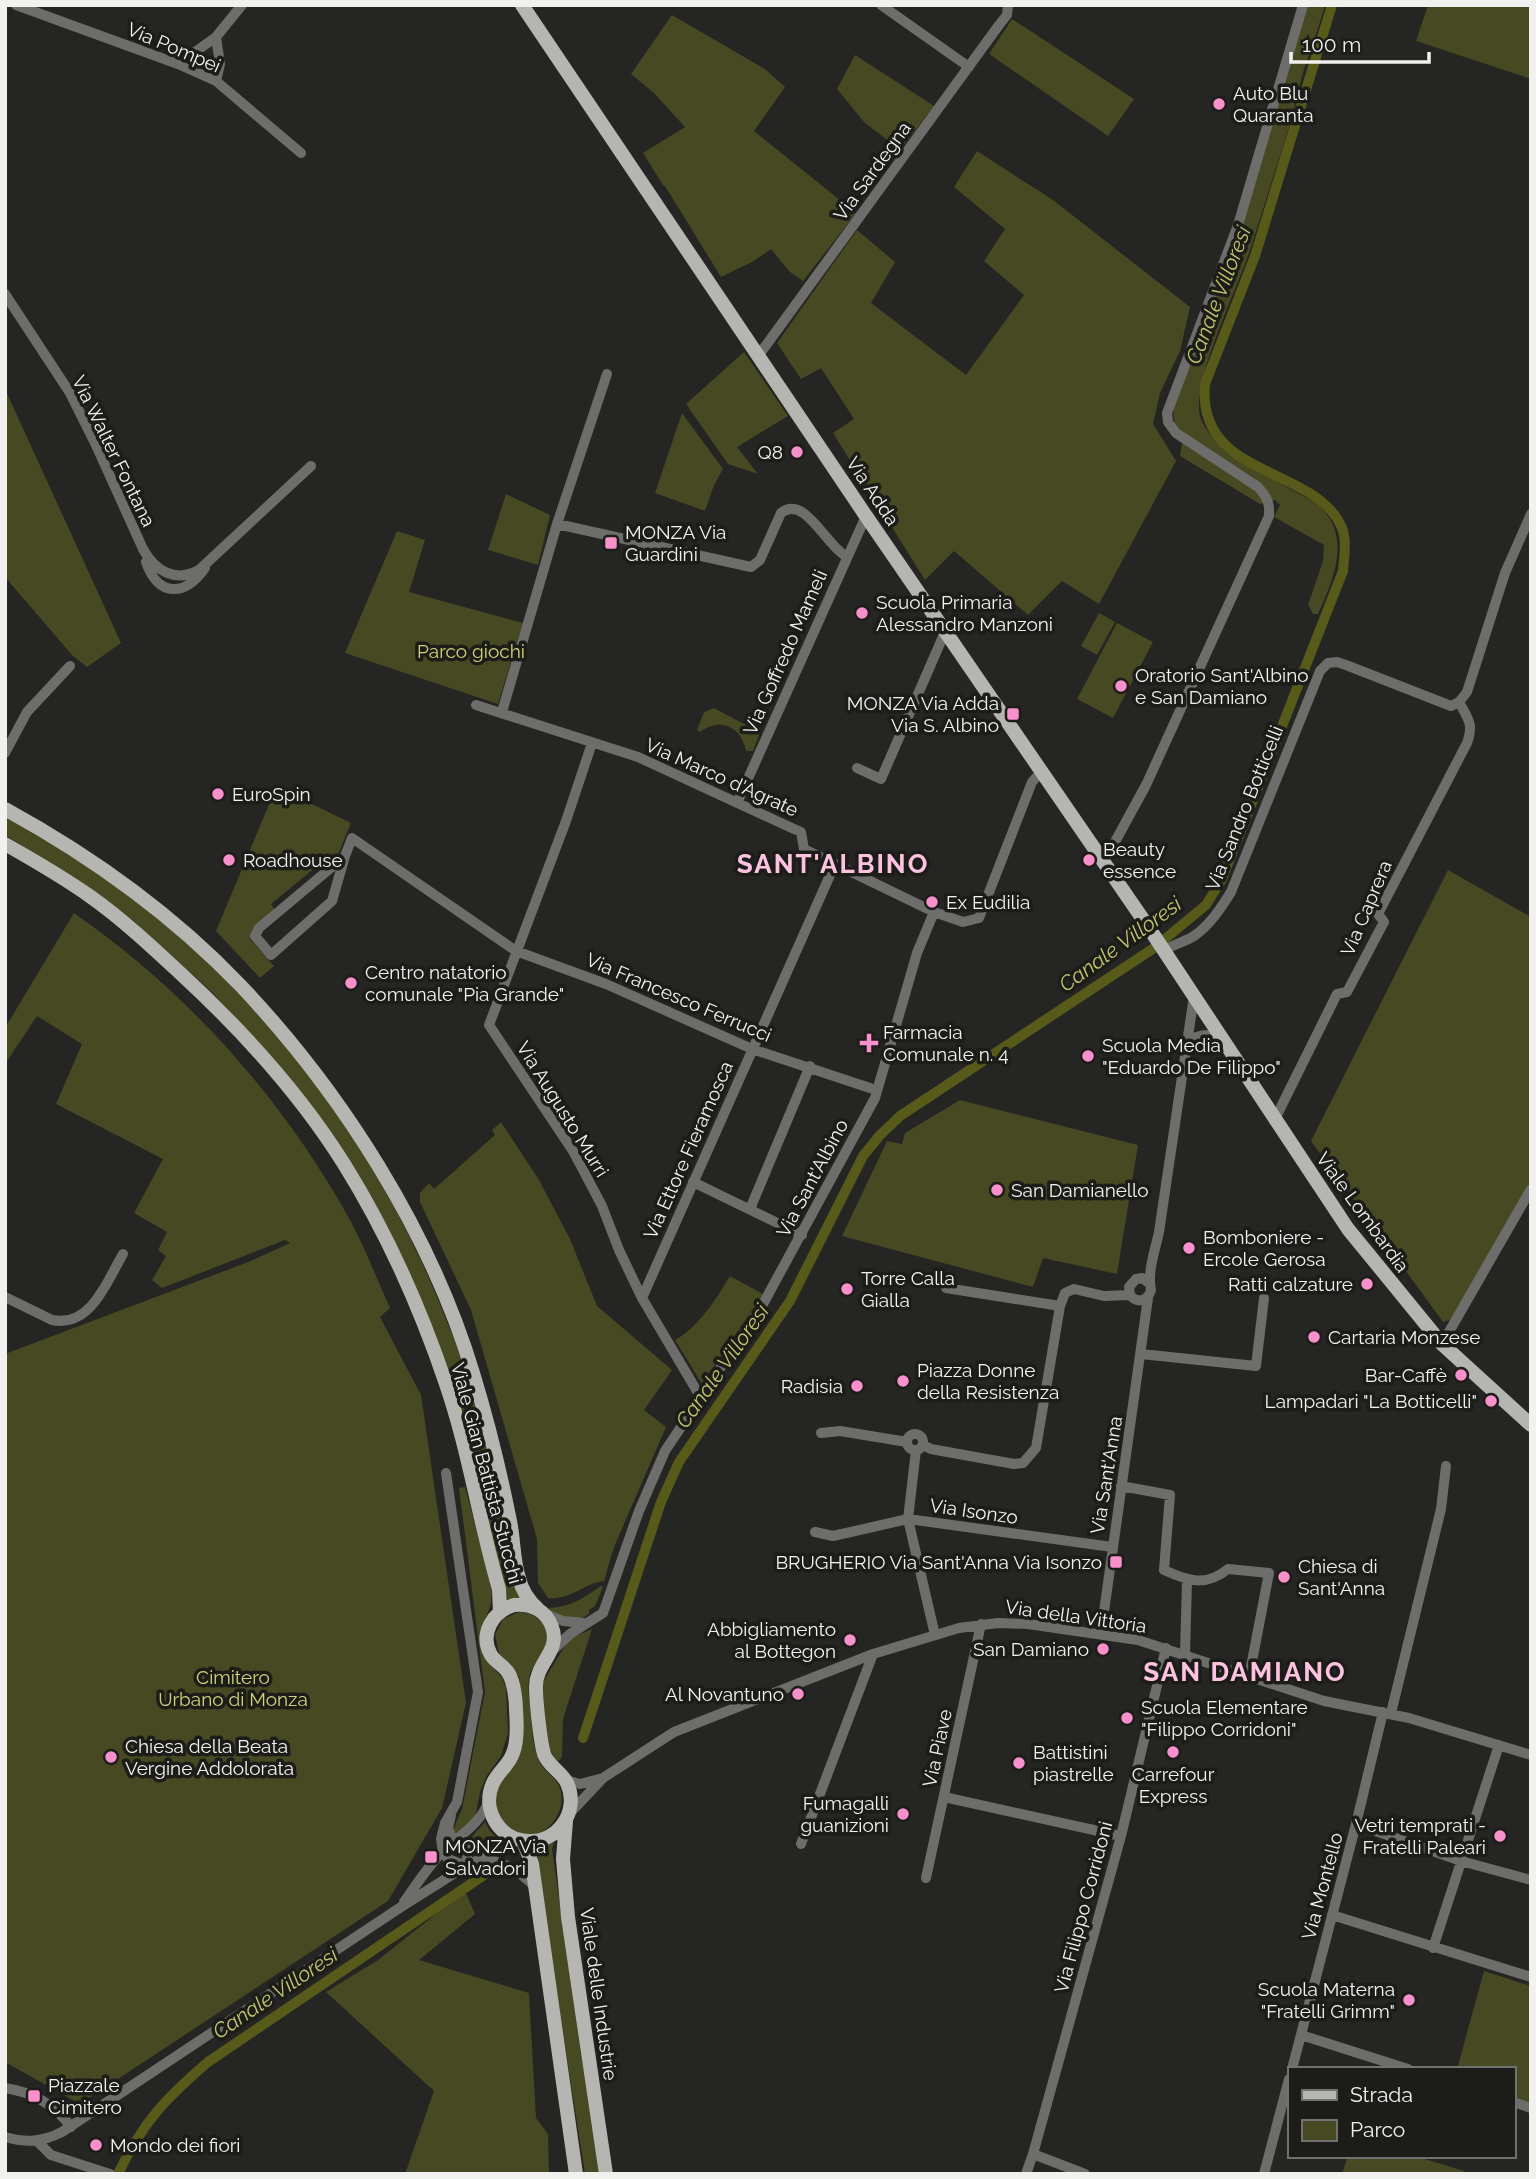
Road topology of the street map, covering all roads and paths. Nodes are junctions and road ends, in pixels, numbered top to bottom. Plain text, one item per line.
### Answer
1 (16, 5) edge
2 (242, 5) edge
3 (522, 5) edge
4 (881, 5) edge
5 (1008, 5) edge
6 (1303, 5) edge
7 (216, 37) junction
8 (178, 64) junction
9 (969, 66) junction
10 (215, 81) junction
11 (301, 153) dead end
12 (6, 296) edge
13 (758, 355) junction
14 (607, 374) dead end
15 (311, 466) dead end
16 (1531, 513) edge
17 (866, 516) junction
18 (556, 524) junction
19 (846, 556) junction
20 (945, 632) junction
21 (70, 666) dead end
22 (1459, 702) junction
23 (476, 705) dead end
24 (502, 712) junction
25 (592, 743) junction
26 (5, 753) edge
27 (857, 768) dead end
28 (1042, 771) junction
29 (737, 803) junction
30 (5, 809) edge
31 (5, 844) edge
32 (345, 856) junction
33 (1104, 862) junction
34 (835, 864) junction
35 (934, 912) junction
36 (1162, 949) junction
37 (516, 951) junction
38 (1194, 996) junction
39 (1221, 1037) junction
40 (1185, 1043) junction
41 (752, 1049) junction
42 (810, 1066) junction
43 (876, 1090) junction
44 (1274, 1121) junction
45 (693, 1182) junction
46 (1531, 1189) edge
47 (750, 1209) junction
48 (802, 1235) junction
49 (123, 1254) dead end
50 (1144, 1280) junction
51 (946, 1288) dead end
52 (1132, 1295) junction
53 (5, 1297) edge
54 (642, 1298) junction
55 (1264, 1298) dead end
56 (1060, 1306) junction
57 (1442, 1344) junction
58 (1142, 1354) junction
59 (701, 1398) junction
60 (1531, 1426) edge
61 (821, 1433) dead end
62 (915, 1446) junction
63 (1446, 1466) dead end
64 (446, 1473) dead end
65 (1121, 1486) junction
66 (908, 1519) junction
67 (815, 1532) dead end
68 (1112, 1547) junction
69 (1187, 1581) junction
70 (540, 1611) junction
71 (500, 1612) junction
72 (586, 1622) junction
73 (981, 1624) junction
74 (1101, 1633) junction
75 (935, 1635) junction
76 (1166, 1648) junction
77 (550, 1654) junction
78 (873, 1654) junction
79 (1185, 1654) junction
80 (1249, 1677) junction
81 (1387, 1713) junction
82 (1499, 1745) junction
83 (1531, 1755) edge
84 (603, 1777) junction
85 (566, 1780) junction
86 (944, 1797) junction
87 (489, 1801) junction
88 (451, 1815) junction
89 (567, 1817) junction
90 (1356, 1824) junction
91 (1121, 1836) junction
92 (458, 1839) junction
93 (520, 1840) junction
94 (801, 1844) dead end
95 (443, 1852) junction
96 (480, 1859) junction
97 (1461, 1861) junction
98 (466, 1866) junction
99 (926, 1878) dead end
100 (1531, 1880) edge
101 (534, 1886) junction
102 (401, 1907) junction
103 (1332, 1915) junction
104 (1433, 1948) junction
105 (1531, 1977) edge
106 (1301, 2035) junction
107 (1293, 2067) edge
108 (1402, 2067) edge
109 (1288, 2083) edge
110 (5, 2088) edge
111 (71, 2127) junction
112 (5, 2137) edge
113 (38, 2141) junction
114 (1033, 2154) junction
115 (109, 2173) edge
116 (576, 2174) edge
117 (606, 2174) edge
118 (1026, 2174) edge
119 (1085, 2174) edge
120 (1264, 2174) edge

1 - 8 street, Via Pompei
2 - 7 street
3 - 13 main road, Via Adda
4 - 9 street
5 - 9 street, Via Sardegna
6 - 33 street
7 - 8 street
7 - 10 street
8 - 10 street, Via Pompei
9 - 13 street, Via Sardegna
10 - 11 street, Via Pompei
12 - 15 street, Via Walter Fontana
13 - 17 main road, Via Adda
14 - 18 street
16 - 22 street
17 - 19 street, Via Goffredo Mameli
17 - 20 main road, Via Adda
18 - 19 street
18 - 24 street
19 - 29 street, Via Goffredo Mameli
20 - 27 street
20 - 28 main road, Via Adda
21 - 26 street
22 - 36 street, Via Sandro Botticelli
22 - 44 street, Via Caprera
23 - 24 street, Via Marco d'Agrate
24 - 25 street, Via Marco d'Agrate
25 - 29 street, Via Marco d'Agrate
25 - 37 street
28 - 33 main road, Via Adda
28 - 35 street
29 - 34 street, Via Marco d'Agrate
30 - 70 main road, Viale Gian Battista Stucchi
31 - 71 main road, Viale Gian Battista Stucchi
32 - 32 street, Via Francesco Ferrucci
32 - 37 street, Via Francesco Ferrucci
33 - 36 main road, Via Adda
34 - 35 street, Via Marco d'Agrate
34 - 41 street, Via Ettore Fieramosca
35 - 43 street, Via Sant'Albino
36 - 38 main road, Via Adda
37 - 41 street, Via Francesco Ferrucci
37 - 54 street, Via Augusto Murri
38 - 39 main road, Viale Lombardia
38 - 40 street, Via Sant'Anna
39 - 40 street
39 - 44 main road, Viale Lombardia
40 - 50 street, Via Sant'Anna
41 - 42 street, Via Francesco Ferrucci
41 - 45 street, Via Ettore Fieramosca
42 - 43 street, Via Francesco Ferrucci
42 - 47 street
43 - 48 street, Via Sant'Albino
44 - 57 main road, Viale Lombardia
45 - 47 street
45 - 54 street, Via Ettore Fieramosca
46 - 57 street
47 - 48 street
48 - 59 street, Via Sant'Albino
49 - 53 street
50 - 52 street
50 - 52 street, Via Sant'Anna
51 - 56 street
52 - 56 street
52 - 58 street, Via Sant'Anna
54 - 59 street, Via Augusto Murri
55 - 58 street
56 - 62 street
57 - 60 main road, Viale Lombardia
58 - 65 street, Via Sant'Anna
59 - 72 street, Via Sant'Albino
61 - 62 street
62 - 66 street
63 - 81 street, Via Montello
64 - 88 street
65 - 68 street, Via Sant'Anna
65 - 69 street
66 - 67 street, Via Isonzo
66 - 68 street, Via Isonzo
66 - 75 street
68 - 74 street, Via Sant'Anna
69 - 79 street
69 - 80 street
70 - 71 main road, Viale Gian Battista Stucchi
70 - 72 street
70 - 77 main road, Viale Gian Battista Stucchi
71 - 87 main road, Viale Gian Battista Stucchi
72 - 77 street, Via Sant'Albino
73 - 74 street, Via della Vittoria
73 - 75 street, Via della Vittoria
73 - 86 street, Via Piave
74 - 76 street, Via della Vittoria
75 - 78 street, Via della Vittoria
76 - 79 street, Via della Vittoria
76 - 91 street, Via Filippo Corridoni
77 - 85 main road, Viale Gian Battista Stucchi
78 - 84 street, Via della Vittoria
78 - 94 street
79 - 80 street, Via della Vittoria
80 - 81 street, Via della Vittoria
81 - 82 street, Via della Vittoria
81 - 90 street, Via Montello
82 - 83 street, Via della Vittoria
82 - 97 street
84 - 85 street
84 - 89 street
85 - 89 main road
86 - 91 street
86 - 99 street, Via Piave
87 - 92 street
87 - 93 main road
88 - 92 street
88 - 95 street
89 - 93 main road
89 - 117 main road, Viale delle Industrie
90 - 97 street
90 - 103 street, Via Montello
91 - 114 street, Via Filippo Corridoni
92 - 95 street
92 - 98 street
93 - 96 street
93 - 101 main road
95 - 98 street
95 - 102 street
96 - 98 street
96 - 101 street
97 - 100 street
97 - 104 street
98 - 102 street
101 - 116 main road
102 - 111 street
103 - 104 street
103 - 106 street, Via Montello
104 - 105 street
106 - 107 street, Via Montello
106 - 108 street
109 - 120 street
110 - 111 street
111 - 113 street
112 - 113 street
113 - 115 street
114 - 118 street, Via Filippo Corridoni
114 - 119 street

